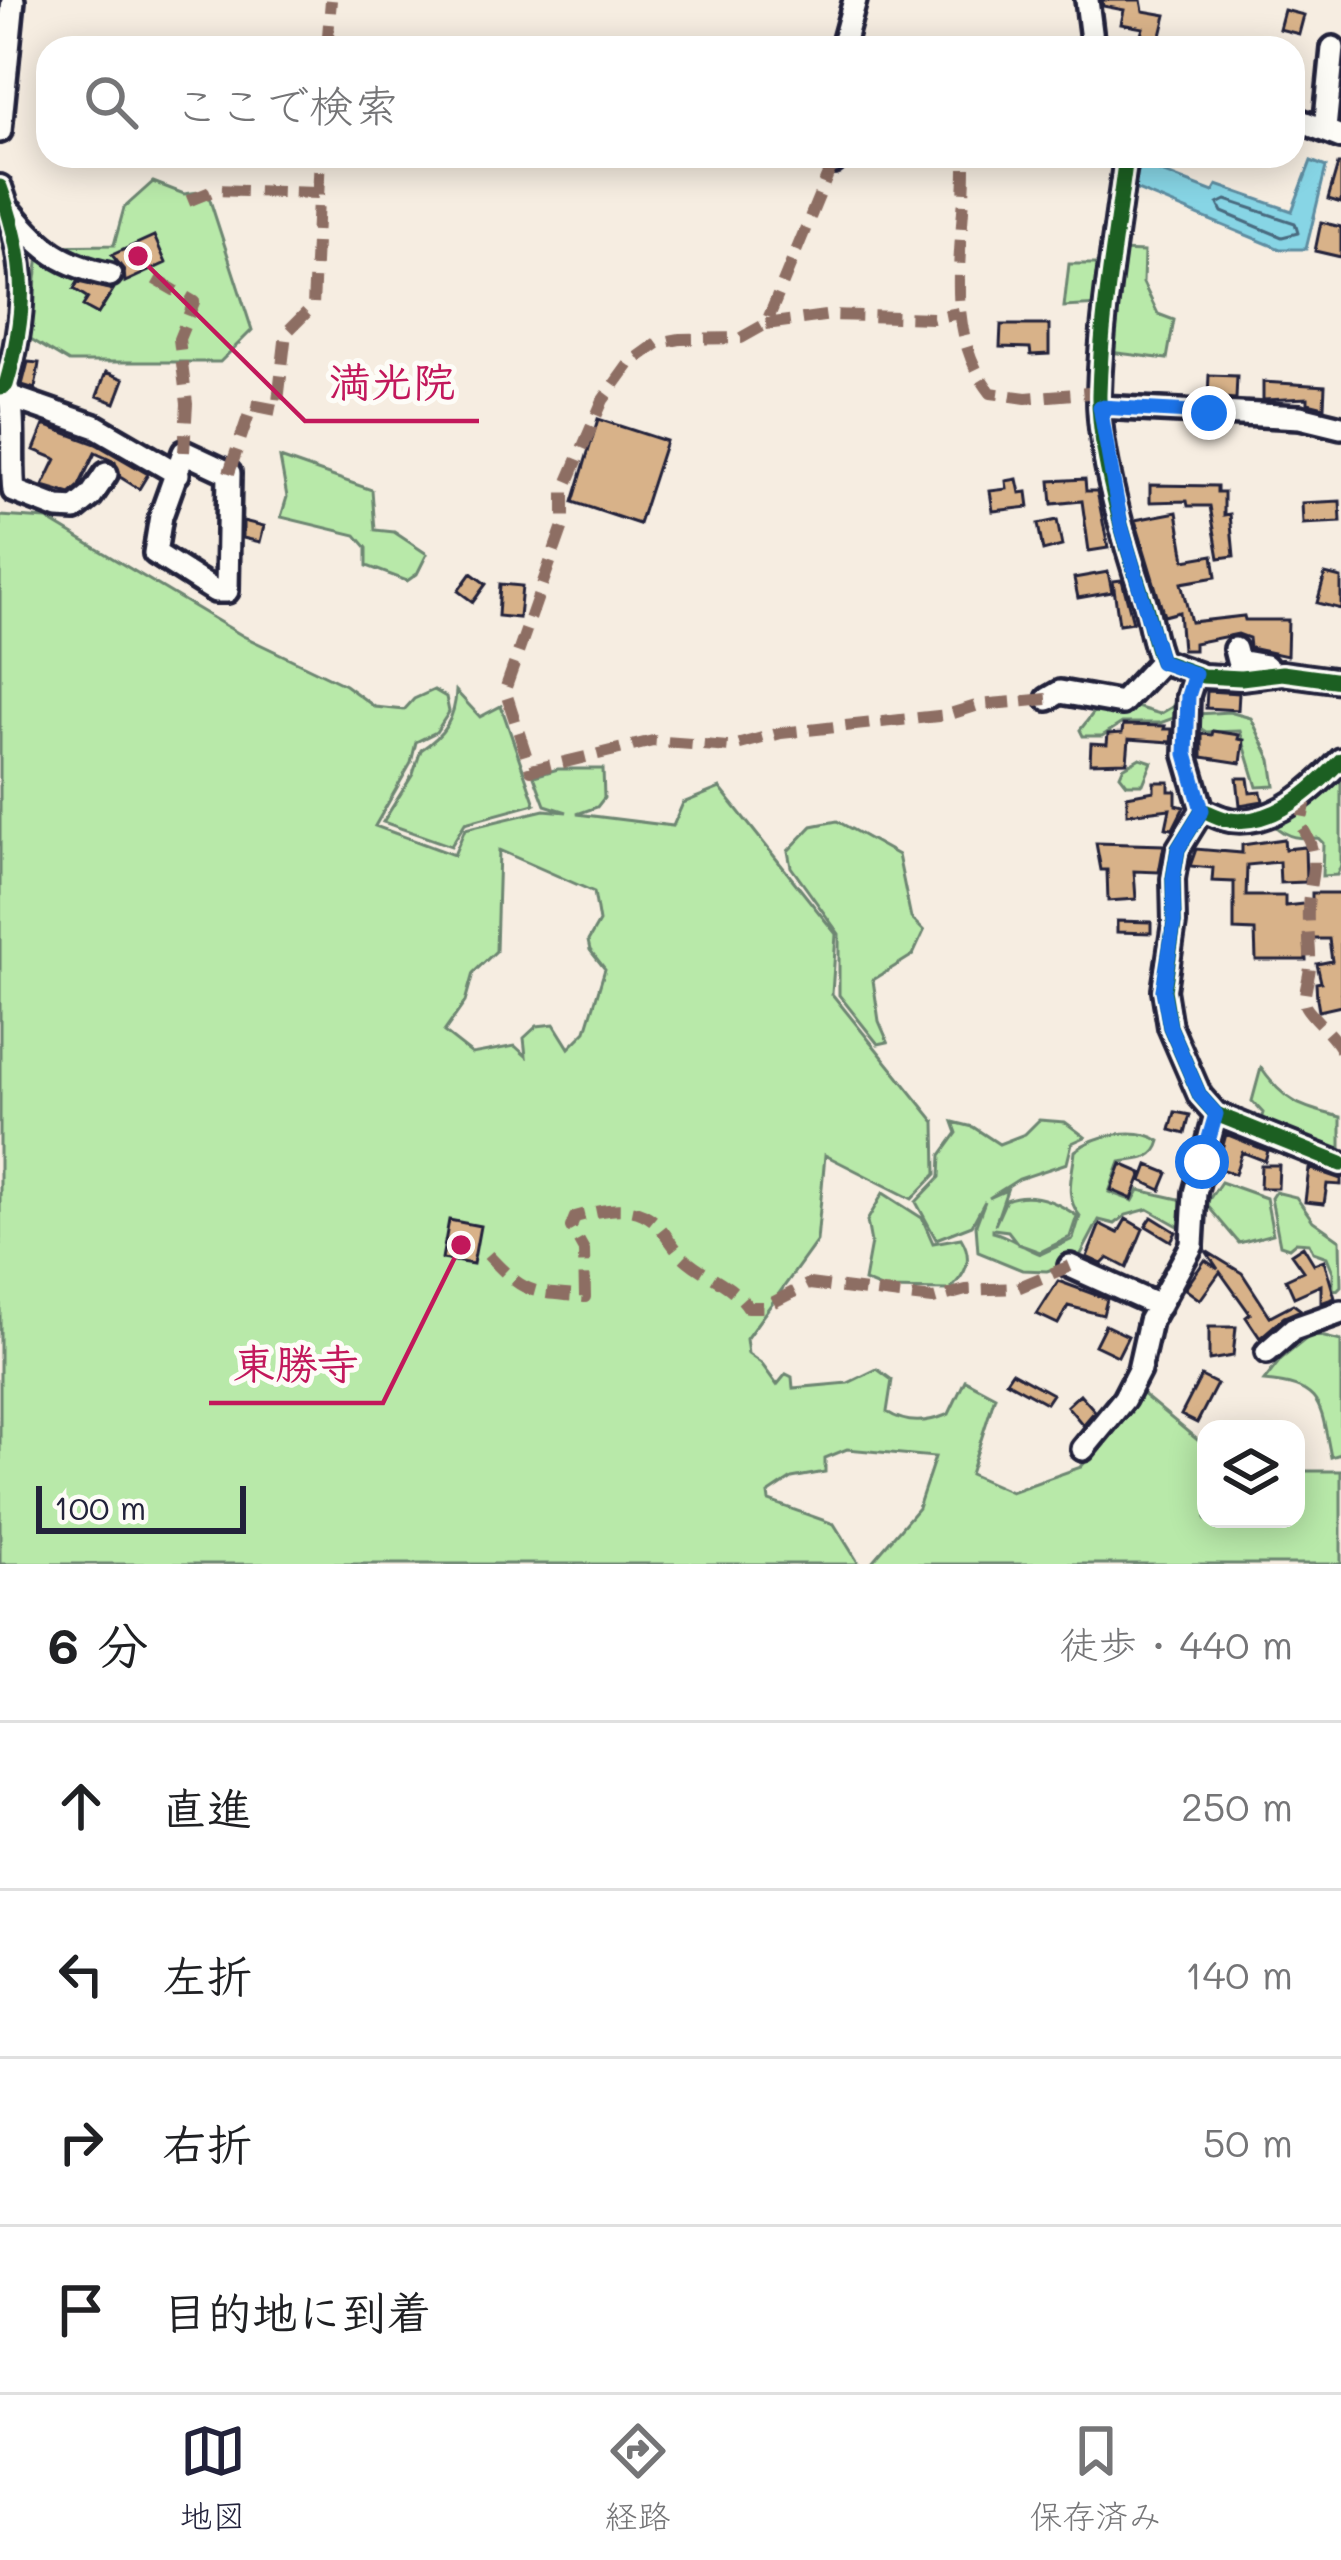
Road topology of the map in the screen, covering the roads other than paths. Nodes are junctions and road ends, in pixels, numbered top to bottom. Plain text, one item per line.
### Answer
1 (13, 0) edge
2 (855, 0) edge
3 (1087, 0) edge
4 (5, 33) edge
5 (845, 36) edge
6 (1092, 36) edge
7 (1333, 48) dead end
8 (1305, 120) edge
9 (1335, 126) edge
10 (0, 130) edge
11 (1124, 168) edge
12 (4, 198) edge
13 (110, 274) dead end
14 (5, 390) edge
15 (1100, 407) junction
16 (1341, 427) edge
17 (106, 474) dead end
18 (178, 474) junction
19 (1235, 649) dead end
20 (1161, 662) junction
21 (1282, 673) junction
22 (1195, 674) junction
23 (1341, 681) edge
24 (1048, 699) dead end
25 (1341, 760) edge
26 (1202, 810) junction
27 (1216, 1114) junction
28 (1341, 1163) edge
29 (1070, 1266) dead end
30 (1159, 1306) junction
31 (1341, 1312) edge
32 (1267, 1352) dead end
33 (1083, 1449) dead end

1 - 4 street
2 - 5 street
3 - 6 street
4 - 10 street
7 - 9 street
8 - 9 street
11 - 15 street
12 - 13 street
12 - 14 street
14 - 17 street
14 - 18 street
15 - 16 street
15 - 20 street
18 - 18 street
19 - 21 street
20 - 22 street
20 - 24 street
21 - 22 street
21 - 23 street
22 - 26 street
25 - 26 street
26 - 27 street
27 - 28 street
27 - 30 street
29 - 30 street
30 - 33 street
31 - 32 street

